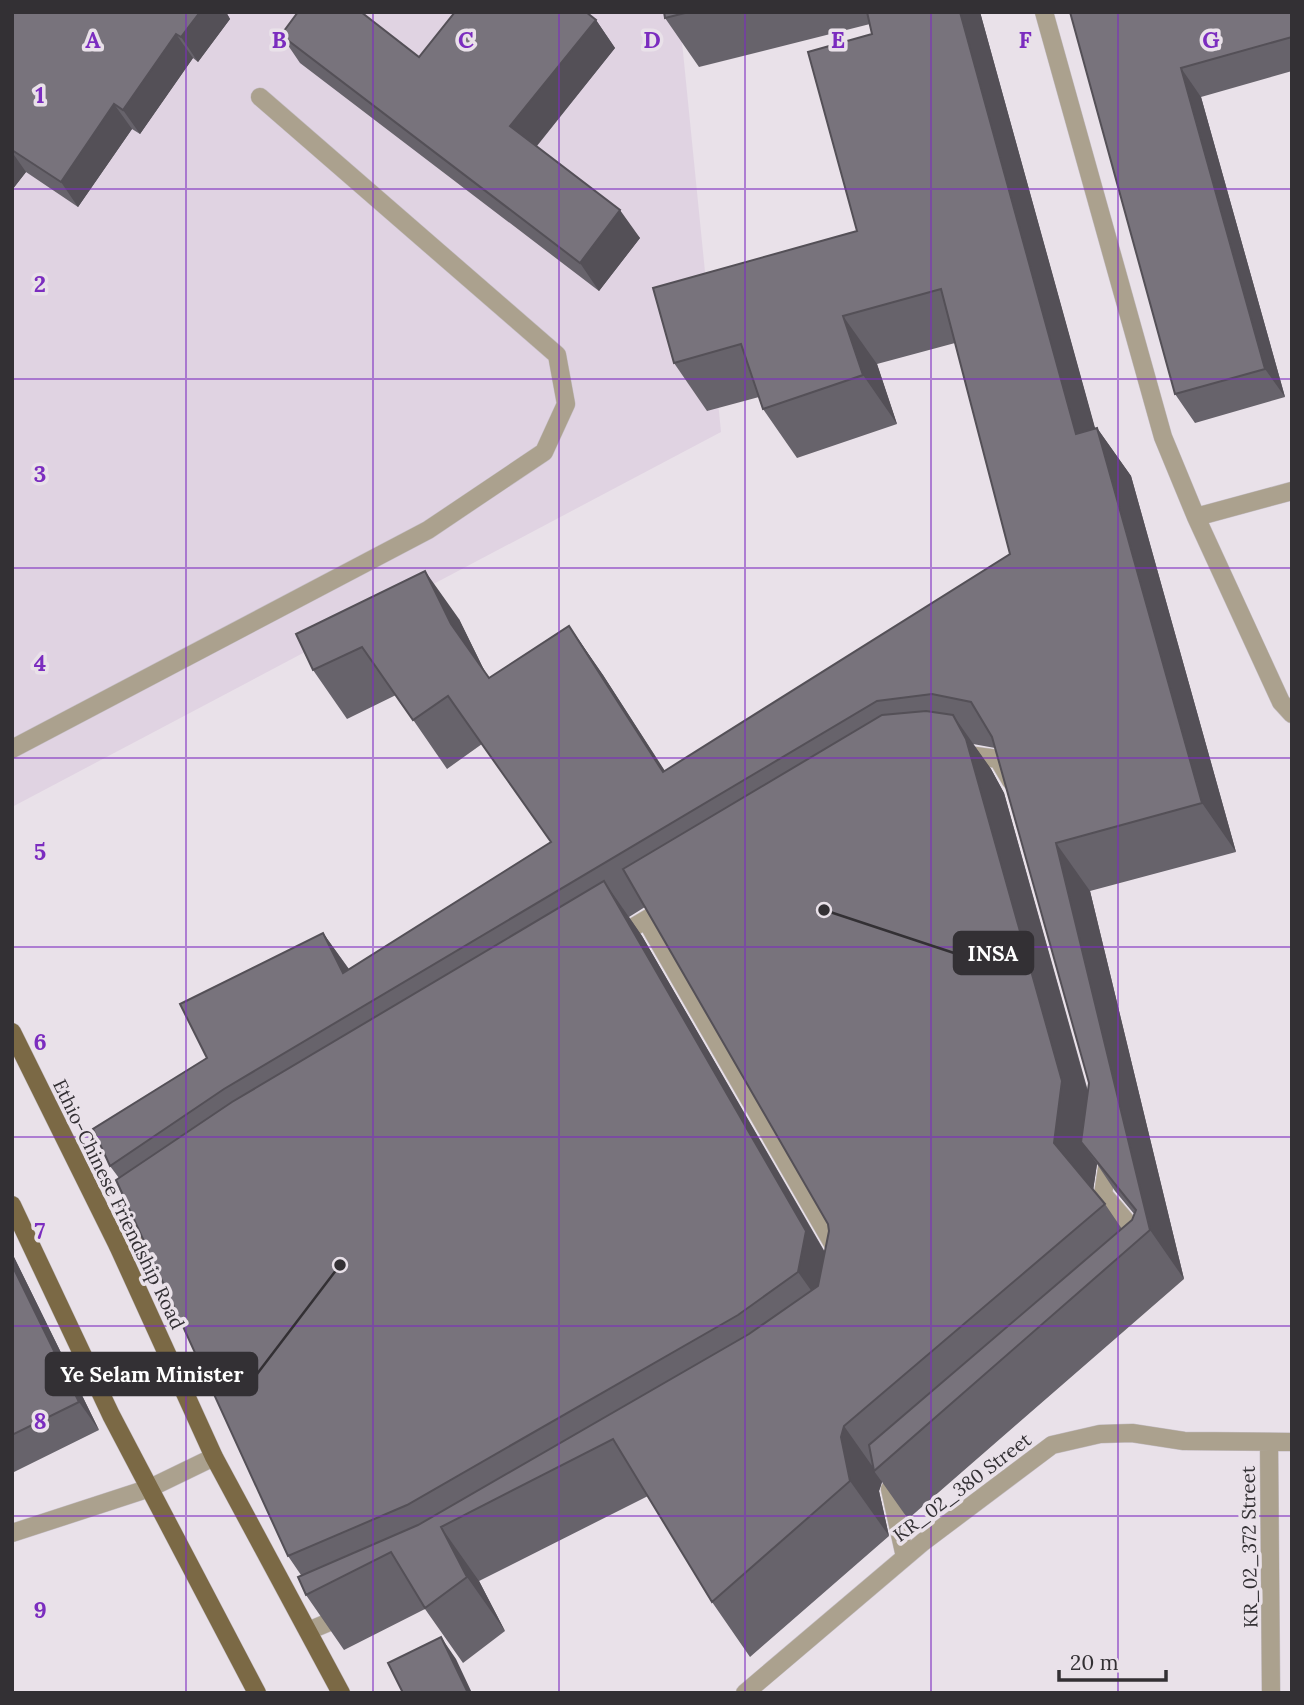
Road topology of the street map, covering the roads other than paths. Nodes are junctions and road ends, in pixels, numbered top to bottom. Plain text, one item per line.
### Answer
1 (1044, 12) edge
2 (260, 97) dead end
3 (1292, 491) edge
4 (1196, 517) junction
5 (1292, 714) edge
6 (12, 749) edge
7 (941, 756) edge
8 (1019, 802) edge
9 (681, 899) edge
10 (646, 920) junction
11 (598, 948) edge
12 (12, 1032) edge
13 (1112, 1135) edge
14 (12, 1205) edge
15 (169, 1211) edge
16 (118, 1246) junction
17 (1151, 1251) edge
18 (849, 1272) edge
19 (1269, 1442) junction
20 (1292, 1442) edge
21 (214, 1457) junction
22 (921, 1462) edge
23 (150, 1488) junction
24 (12, 1533) edge
25 (905, 1557) junction
26 (368, 1605) edge
27 (308, 1631) junction
28 (257, 1693) edge
29 (341, 1693) edge
30 (745, 1693) edge
31 (1271, 1693) edge

1 - 4 street
2 - 6 street
3 - 4 street
4 - 5 street
7 - 8 street
9 - 10 street
10 - 11 street
10 - 18 street
12 - 16 main road, Ethio-Chinese Friendship Road
13 - 17 street
14 - 23 main road
15 - 16 street
16 - 21 main road, Ethio-Chinese Friendship Road
19 - 20 street, KR_02_380 Street
19 - 25 street, KR_02_380 Street
19 - 31 street, KR_02_372 Street
21 - 23 street
21 - 27 main road, Ethio-Chinese Friendship Road
22 - 25 street
23 - 24 street
23 - 28 main road
25 - 30 street, KR_02_380 Street
26 - 27 street
27 - 29 main road, Ethio-Chinese Friendship Road

